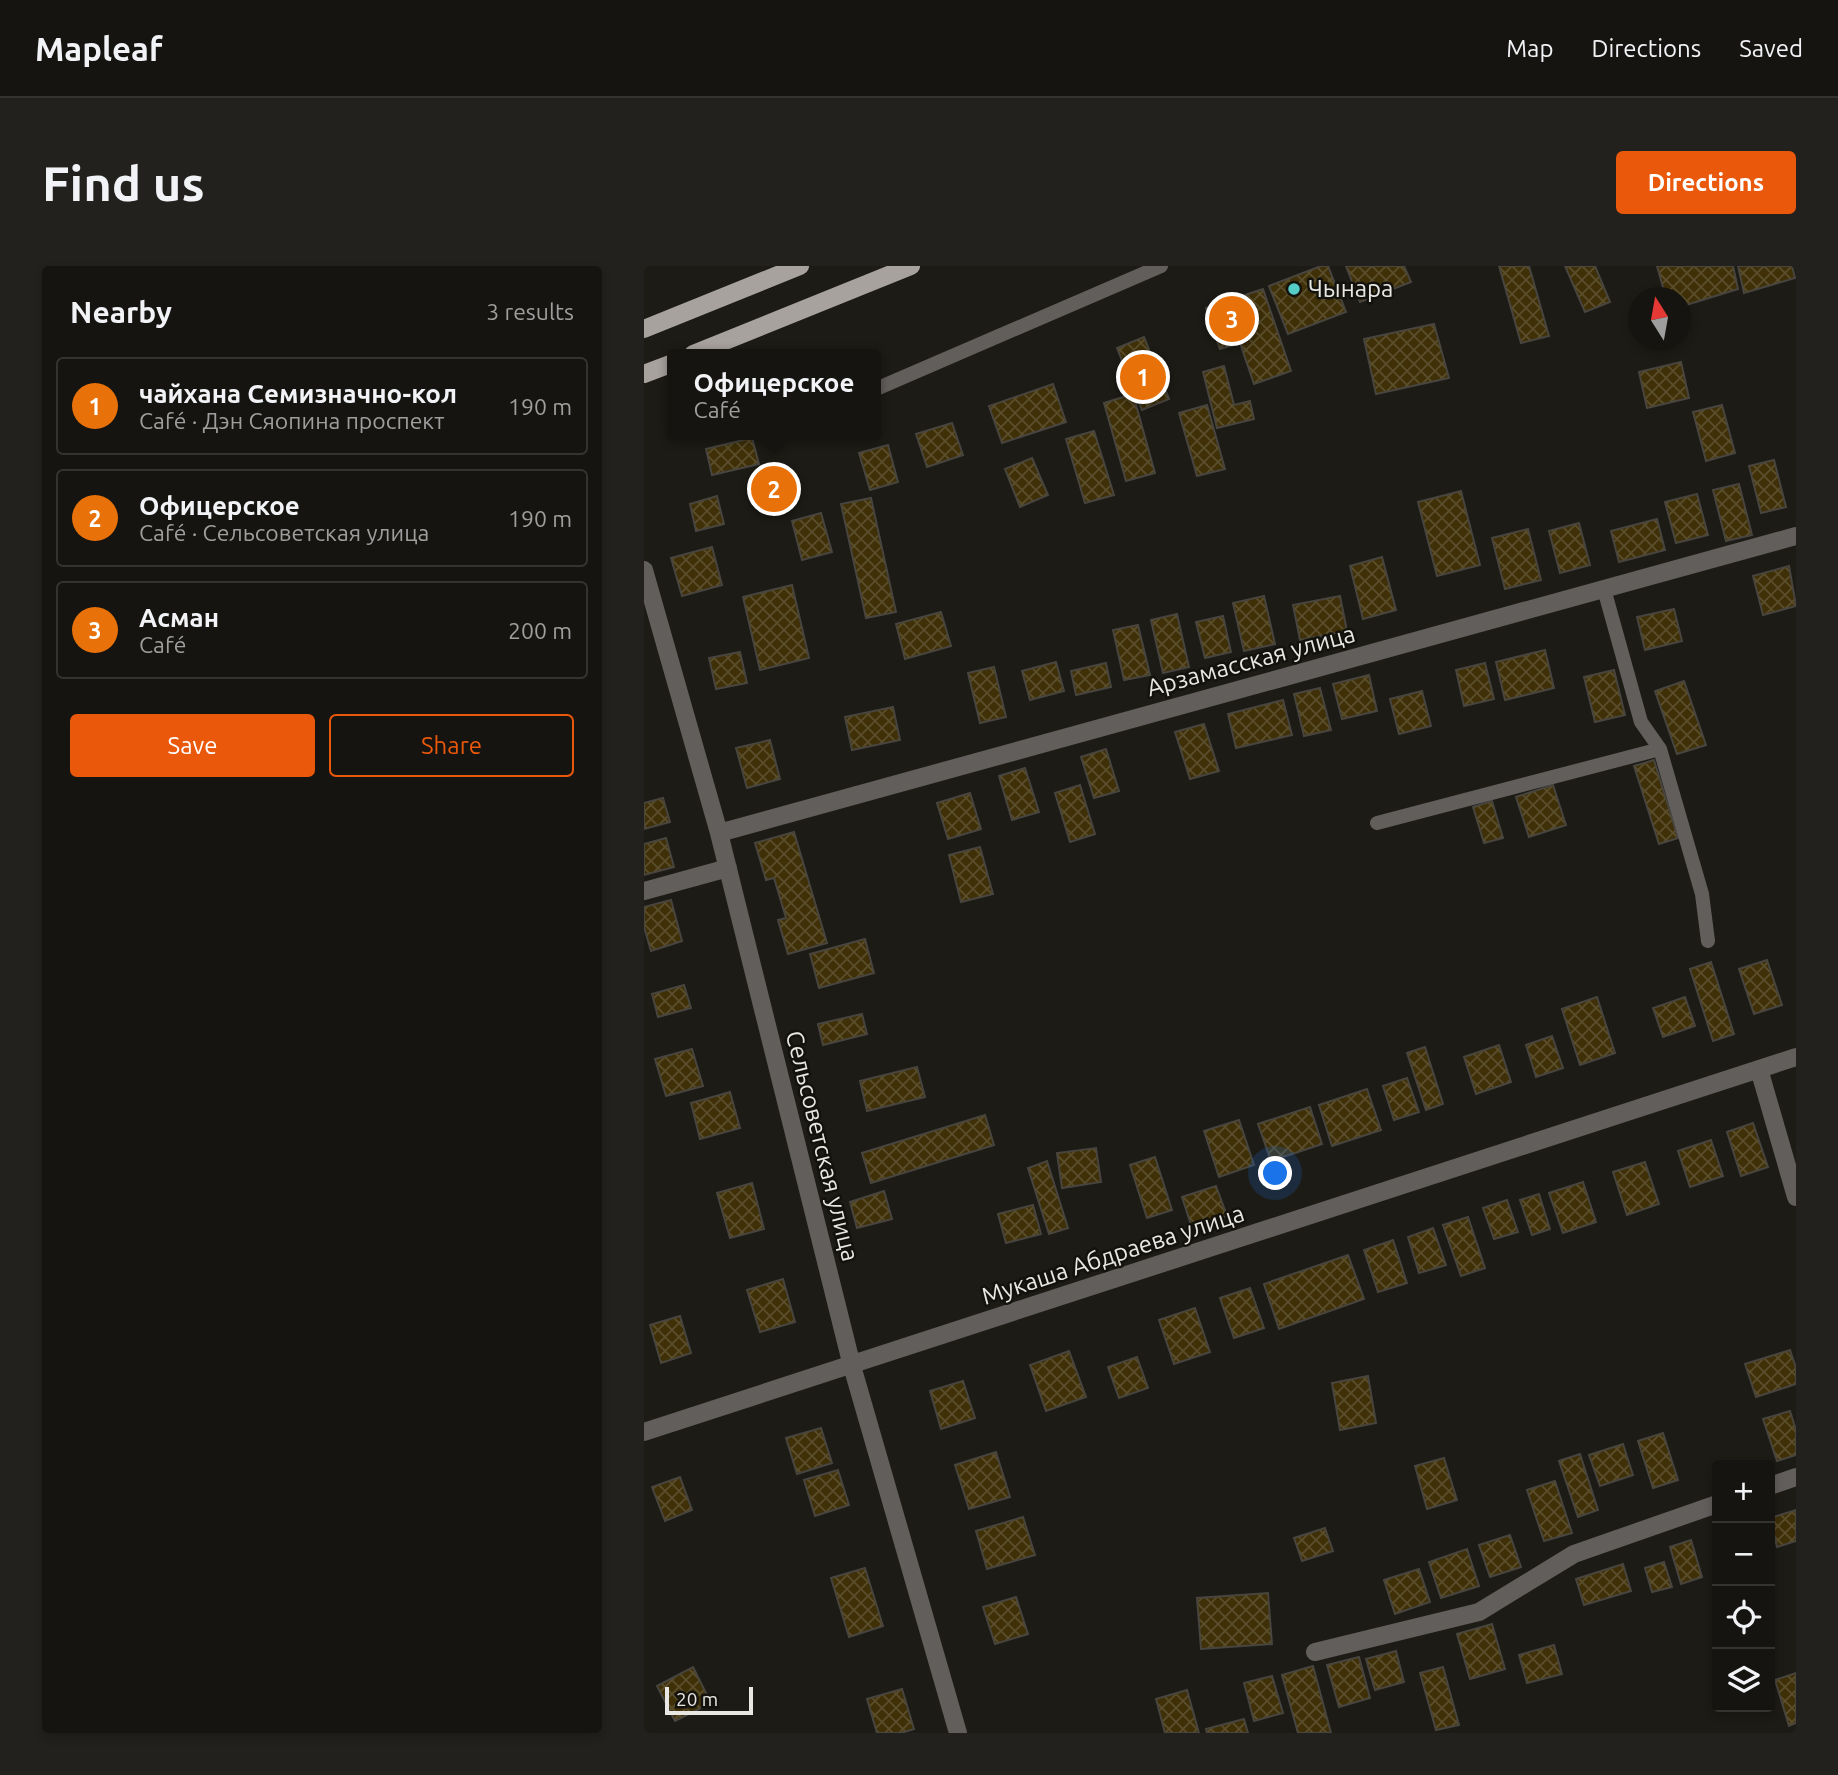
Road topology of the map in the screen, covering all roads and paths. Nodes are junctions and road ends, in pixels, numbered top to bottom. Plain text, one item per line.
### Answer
1 (800, 266) edge
2 (911, 266) edge
3 (1161, 266) edge
4 (644, 329) edge
5 (705, 349) edge
6 (667, 365) edge
7 (644, 374) edge
8 (881, 387) edge
9 (1796, 536) edge
10 (644, 570) edge
11 (1604, 589) junction
12 (1660, 749) junction
13 (1377, 823) dead end
14 (719, 833) junction
15 (727, 868) junction
16 (644, 891) edge
17 (1708, 941) dead end
18 (1796, 1057) edge
19 (1759, 1069) junction
20 (1796, 1197) edge
21 (852, 1366) junction
22 (644, 1432) edge
23 (1796, 1477) edge
24 (1775, 1484) edge
25 (1712, 1506) edge
26 (1315, 1652) dead end
27 (958, 1733) edge

1 - 4 main road
2 - 5 main road
3 - 8 lane
6 - 7 main road
9 - 11 street, Арзамасская улица
10 - 14 street, Сельсоветская улица
11 - 12 lane
11 - 14 street, Арзамасская улица
12 - 13 lane
12 - 17 lane
14 - 15 street, Сельсоветская улица
15 - 16 street
15 - 21 street, Сельсоветская улица
18 - 19 street, Мукаша Абдраева улица
19 - 20 street
19 - 21 street, Мукаша Абдраева улица
21 - 22 street, Мукаша Абдраева улица
21 - 27 street, Сельсоветская улица
23 - 24 street
25 - 26 street

